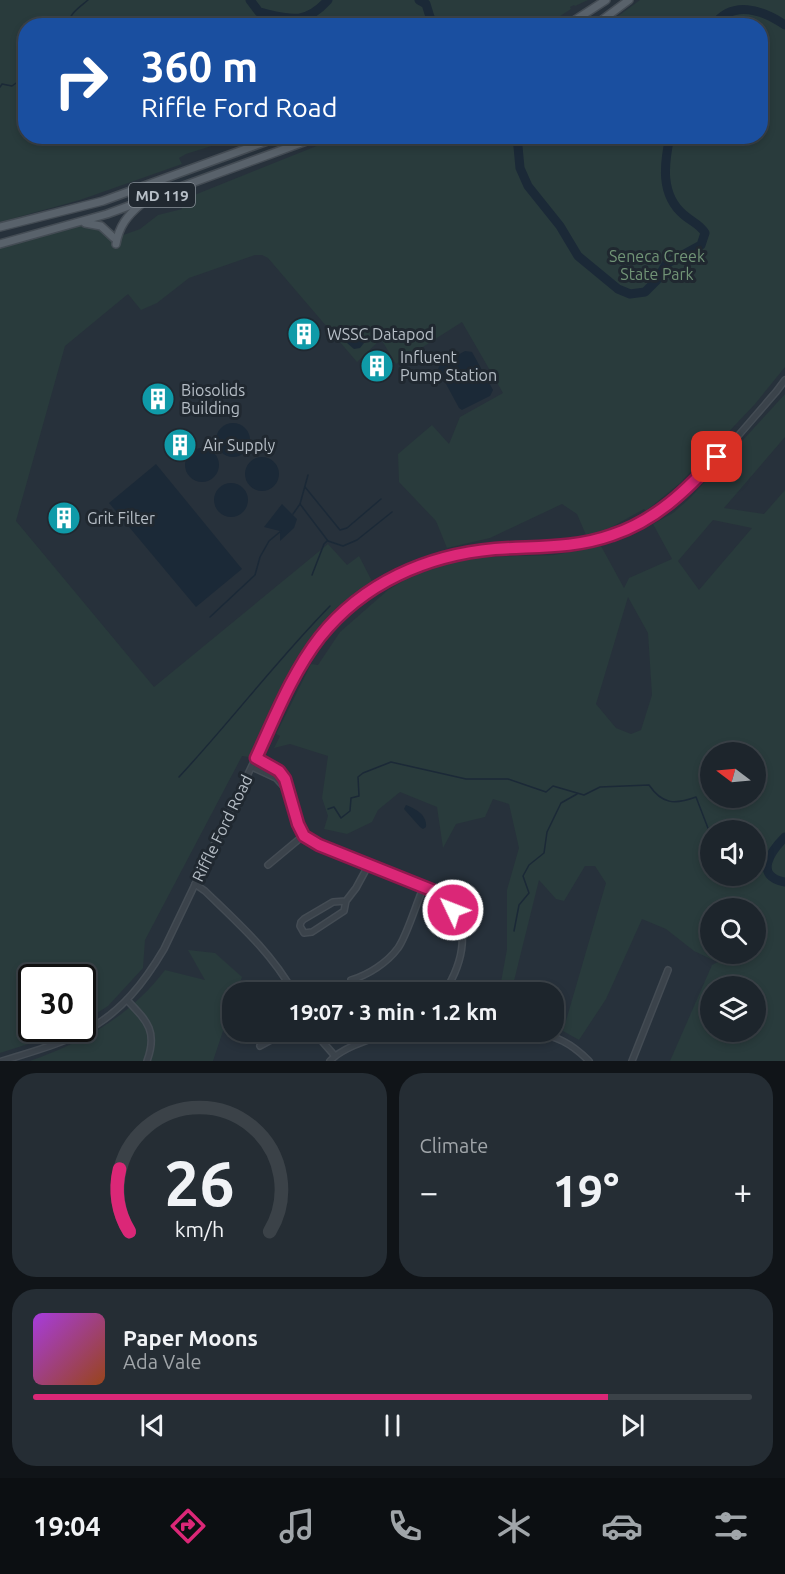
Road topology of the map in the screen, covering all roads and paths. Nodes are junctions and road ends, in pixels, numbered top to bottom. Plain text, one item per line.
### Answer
1 (606, 0) edge
2 (630, 0) edge
3 (578, 18) edge
4 (605, 18) edge
5 (259, 144) edge
6 (298, 144) edge
7 (146, 200) junction
8 (80, 222) junction
9 (0, 227) edge
10 (0, 244) edge
11 (785, 380) edge
12 (256, 758) junction
13 (252, 767) junction
14 (288, 791) junction
15 (304, 836) junction
16 (268, 865) dead end
17 (368, 866) junction
18 (195, 884) junction
19 (424, 886) junction
20 (346, 901) junction
21 (668, 970) dead end
22 (351, 981) dead end
23 (287, 982) edge
24 (451, 982) edge
25 (128, 1000) junction
26 (267, 1042) edge
27 (321, 1042) edge
28 (369, 1042) edge
29 (564, 1042) edge
30 (260, 1046) dead end
31 (333, 1058) edge
32 (2, 1061) edge
33 (147, 1061) edge
34 (590, 1061) edge
35 (632, 1061) edge

1 - 3 main road
2 - 4 main road
5 - 9 main road, MD 119
6 - 7 main road, MD 119
7 - 8 main road, MD 119
7 - 8 main road
8 - 10 main road, MD 119
11 - 12 street, Riffle Ford Road
12 - 13 street, Riffle Ford Road
12 - 14 street
13 - 14 street
13 - 18 street, Riffle Ford Road
14 - 15 street
15 - 16 street
15 - 17 street
17 - 19 street
17 - 20 street
18 - 23 street
18 - 25 street, Riffle Ford Road
19 - 22 street
19 - 24 street
20 - 20 street
21 - 35 street
25 - 32 street, Riffle Ford Road
25 - 33 street
26 - 30 street
27 - 31 street
28 - 31 street
29 - 34 street

